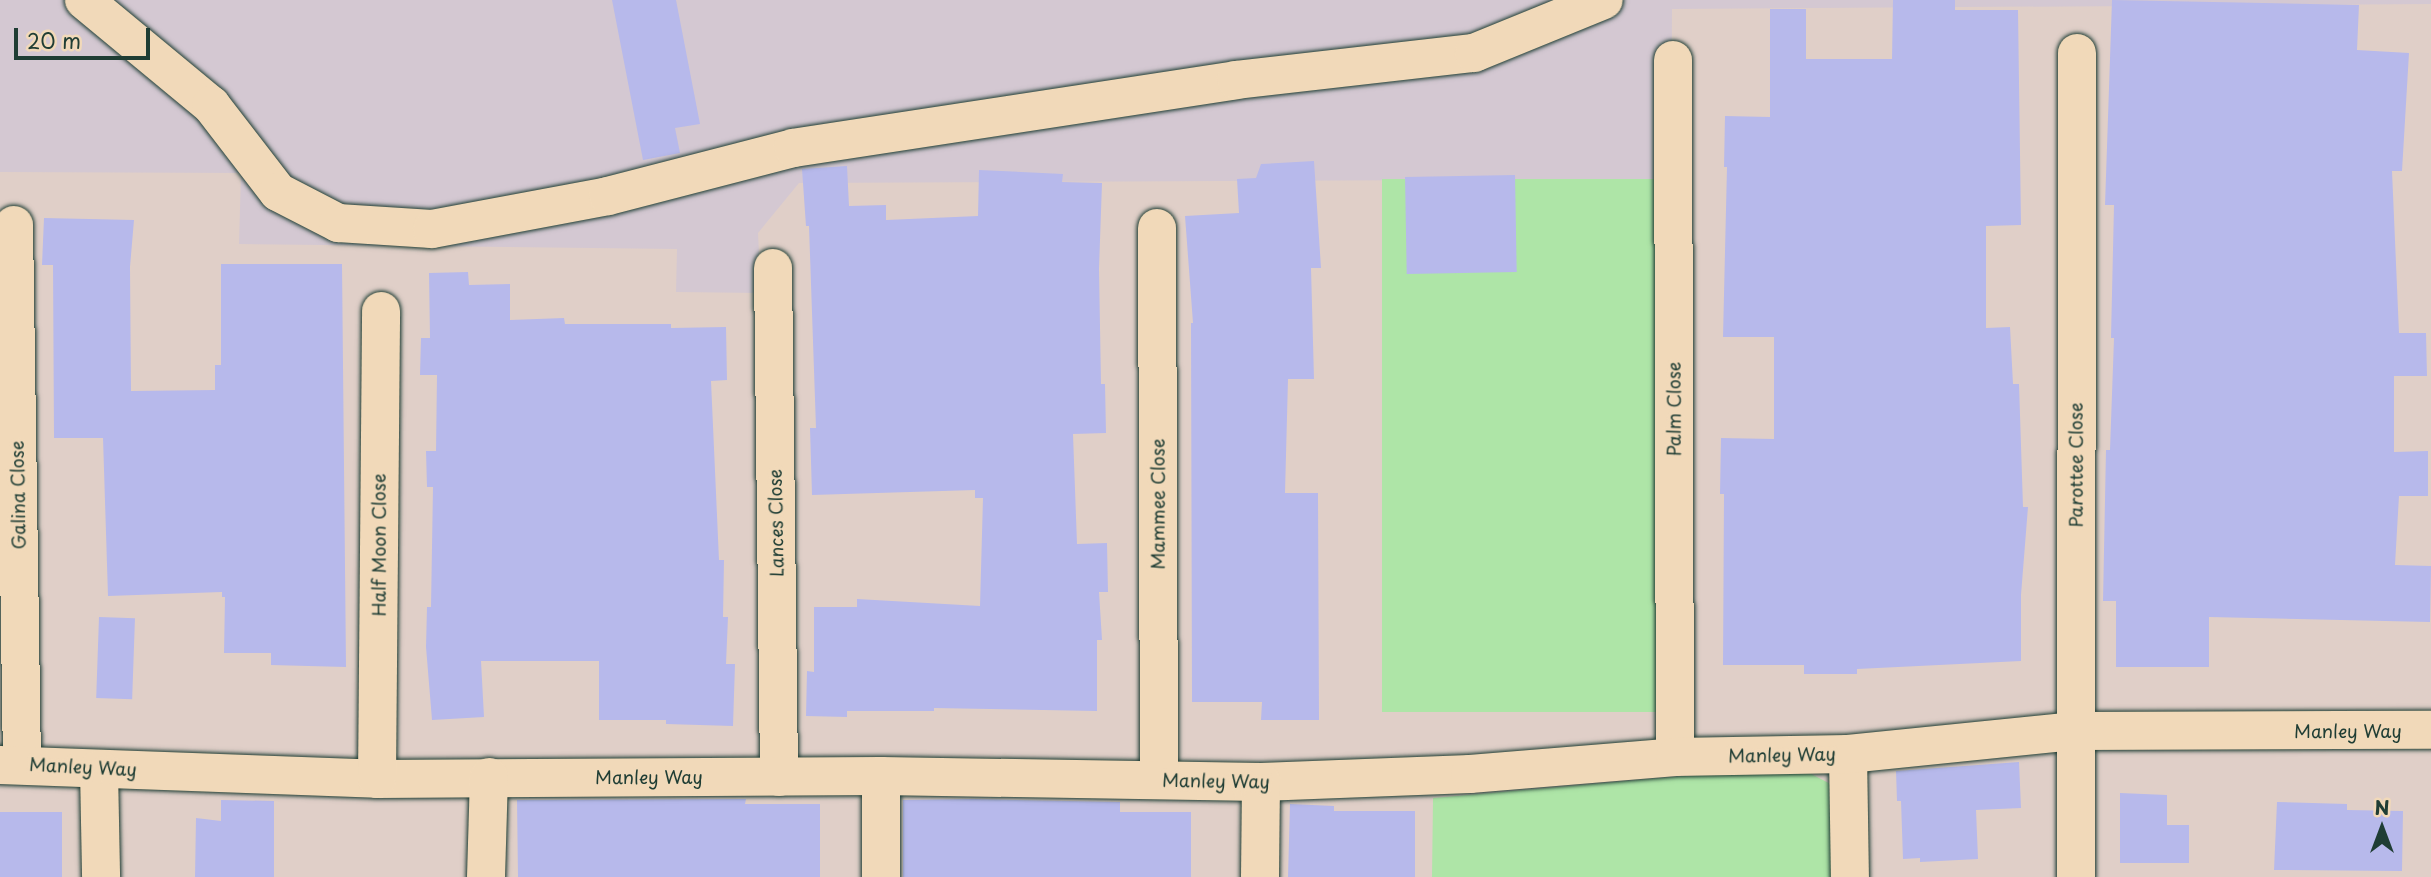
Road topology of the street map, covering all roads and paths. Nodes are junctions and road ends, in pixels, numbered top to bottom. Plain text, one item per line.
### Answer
1 (84, 0) edge
2 (1604, 0) edge
3 (2077, 53) dead end
4 (1673, 60) dead end
5 (14, 226) dead end
6 (1157, 228) dead end
7 (773, 268) dead end
8 (381, 311) dead end
9 (2431, 730) edge
10 (2076, 731) junction
11 (1848, 754) junction
12 (1675, 757) junction
13 (11, 765) edge
14 (99, 769) junction
15 (881, 776) junction
16 (489, 777) junction
17 (779, 777) junction
18 (377, 779) junction
19 (1159, 780) junction
20 (1261, 782) junction
21 (101, 877) edge
22 (486, 877) edge
23 (881, 877) edge
24 (1260, 877) edge
25 (1850, 877) edge
26 (2076, 877) edge

1 - 2 street
3 - 10 street, Parottee Close
4 - 12 street, Palm Close
5 - 13 street, Galina Close
6 - 19 street, Mammee Close
7 - 17 street, Lances Close
8 - 18 street, Half Moon Close
9 - 10 street, Manley Way
10 - 11 street, Manley Way
10 - 26 street, Parottee Close
11 - 12 street, Manley Way
11 - 25 street
12 - 20 street, Manley Way
13 - 14 street, Manley Way
14 - 18 street, Manley Way
14 - 21 street
15 - 17 street, Manley Way
15 - 19 street, Manley Way
15 - 23 street
16 - 17 street, Manley Way
16 - 18 street, Manley Way
16 - 22 street
19 - 20 street, Manley Way
20 - 24 street

